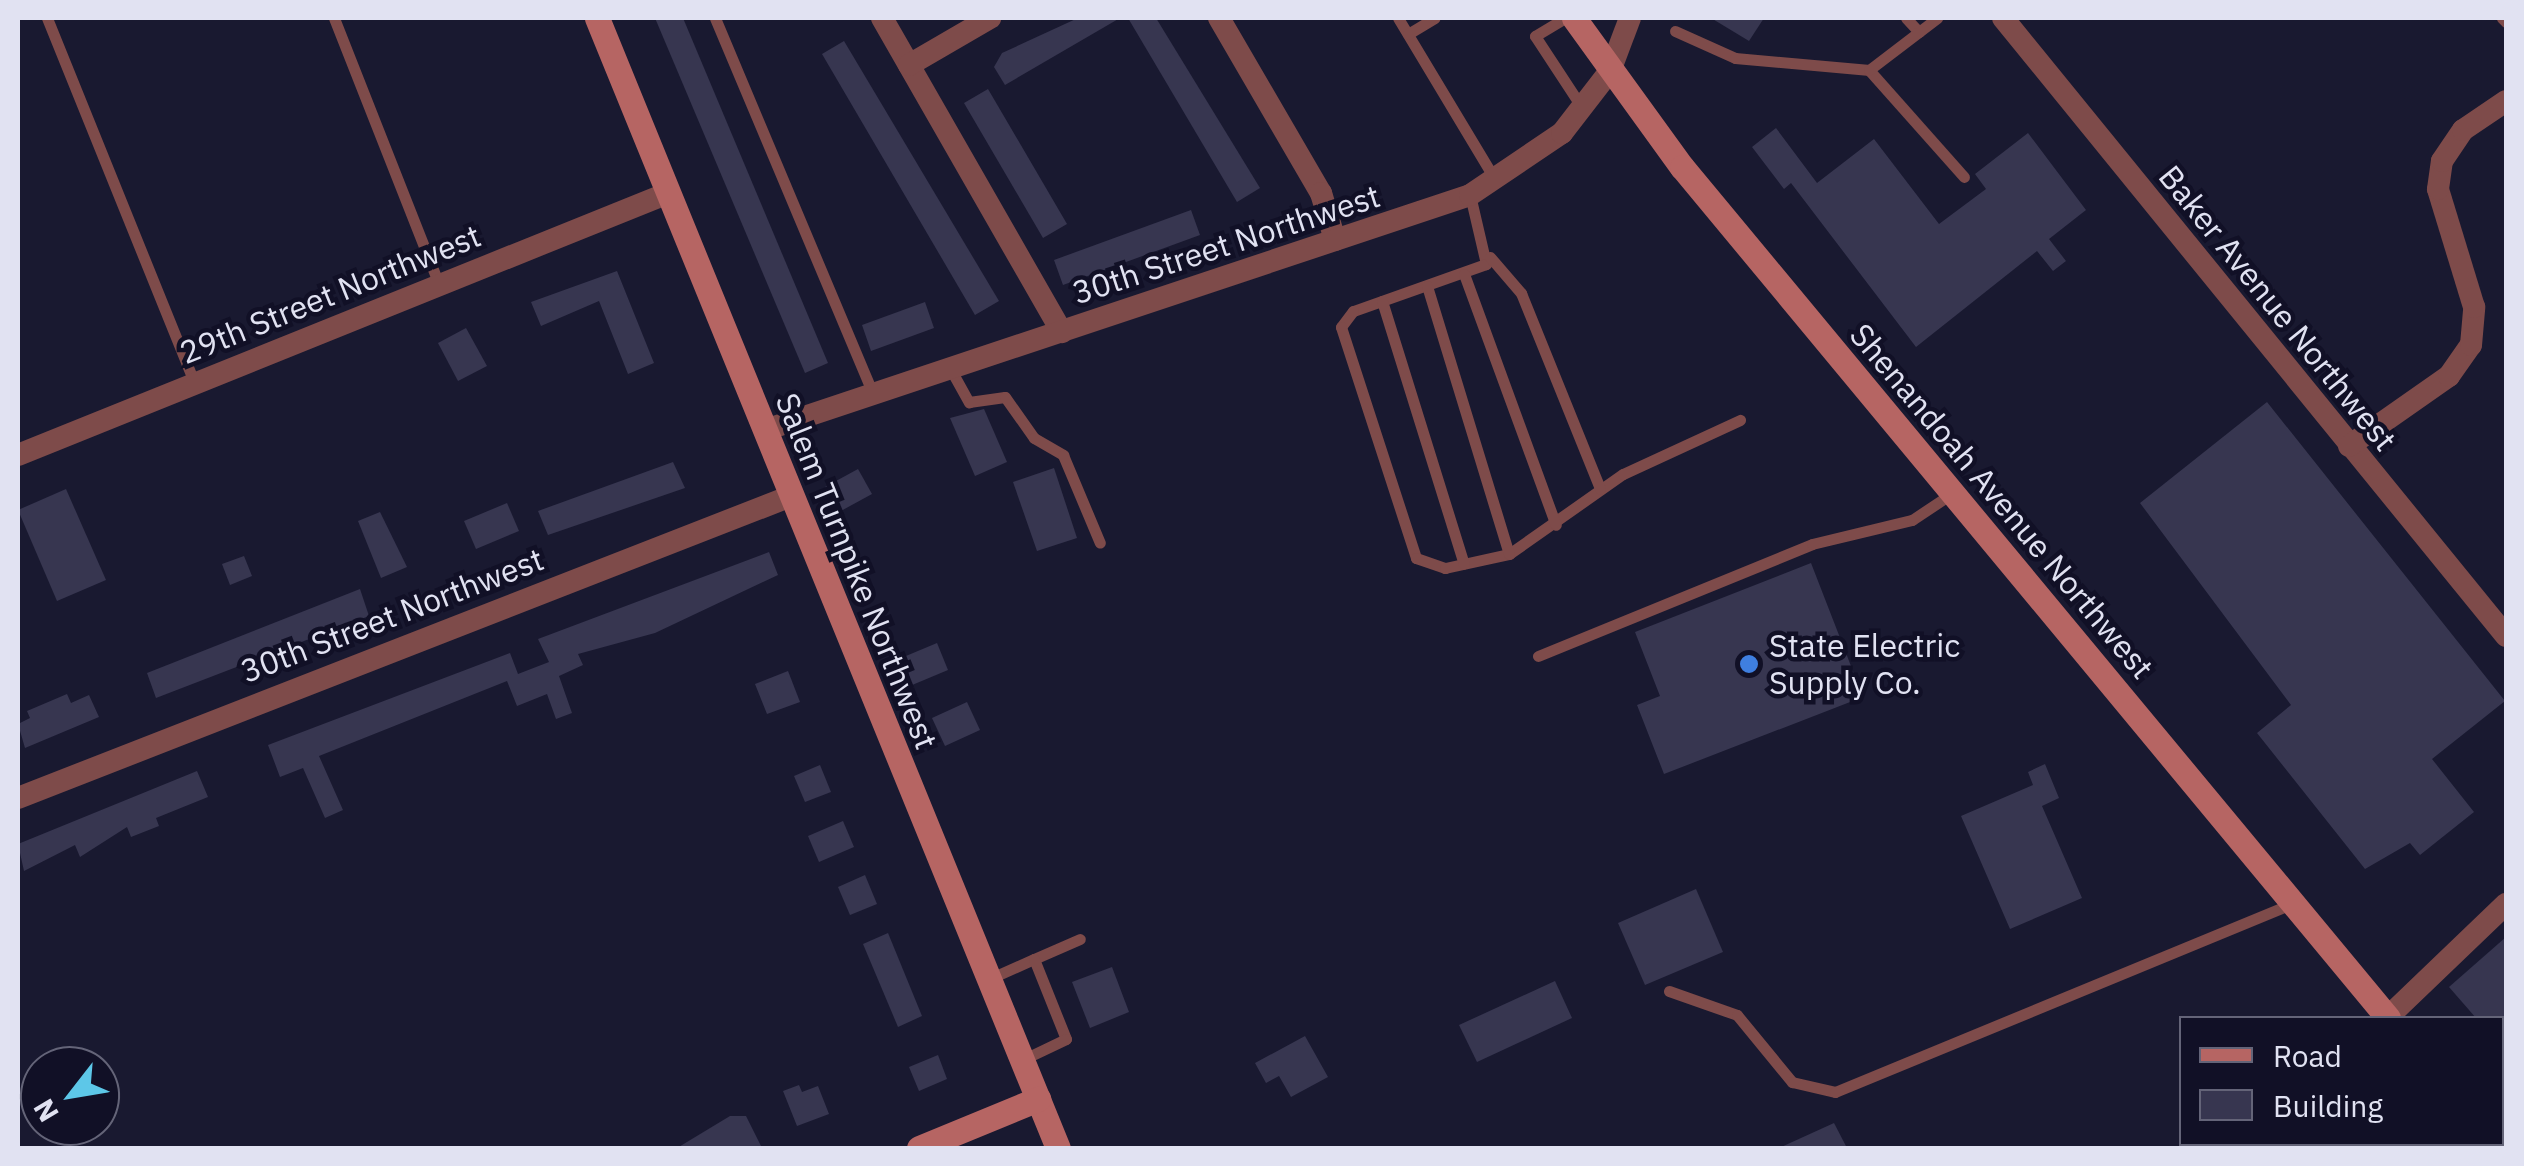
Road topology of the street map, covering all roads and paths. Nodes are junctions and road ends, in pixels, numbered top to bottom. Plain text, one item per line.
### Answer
1 (47, 18) edge
2 (334, 18) edge
3 (597, 18) edge
4 (715, 18) edge
5 (882, 18) edge
6 (990, 18) edge
7 (1219, 18) edge
8 (1398, 18) edge
9 (1434, 18) edge
10 (1565, 18) edge
11 (1574, 18) edge
12 (1630, 18) edge
13 (1906, 18) edge
14 (1914, 18) edge
15 (1937, 18) edge
16 (2003, 18) edge
17 (1676, 31) dead end
18 (1918, 32) junction
19 (1408, 34) junction
20 (909, 66) junction
21 (1869, 70) junction
22 (1610, 71) junction
23 (2506, 102) edge
24 (1581, 106) junction
25 (1964, 177) dead end
26 (1496, 182) junction
27 (668, 193) junction
28 (1470, 195) junction
29 (1335, 240) junction
30 (1490, 256) junction
31 (1464, 274) junction
32 (439, 284) junction
33 (1427, 286) junction
34 (1382, 302) junction
35 (1062, 332) junction
36 (951, 370) junction
37 (195, 385) junction
38 (874, 396) junction
39 (1740, 420) dead end
40 (765, 430) junction
41 (2349, 446) junction
42 (18, 455) edge
43 (1600, 489) junction
44 (1954, 492) junction
45 (791, 496) junction
46 (1556, 525) junction
47 (1100, 543) dead end
48 (1509, 554) junction
49 (1464, 564) junction
50 (2506, 636) edge
51 (1538, 656) dead end
52 (18, 798) edge
53 (2293, 903) junction
54 (2506, 904) edge
55 (1080, 939) dead end
56 (1034, 959) junction
57 (989, 979) junction
58 (1669, 991) dead end
59 (2385, 1016) edge
60 (2389, 1016) edge
61 (1022, 1060) junction
62 (1038, 1099) junction
63 (919, 1148) edge
64 (1058, 1148) edge

1 - 37 lane
2 - 32 lane
3 - 27 street, Salem Turnpike Northwest
4 - 38 lane
5 - 20 street
6 - 20 street
7 - 29 street
8 - 19 lane
9 - 19 lane
10 - 24 lane
11 - 22 street, Shenandoah Avenue Northwest
12 - 22 street, 30th Street Northwest
13 - 18 lane
14 - 18 lane
15 - 18 lane
16 - 41 street, Baker Avenue Northwest
17 - 21 lane
18 - 21 lane
19 - 26 lane
20 - 35 street
21 - 25 lane
22 - 24 street, 30th Street Northwest
22 - 44 street, Shenandoah Avenue Northwest
23 - 41 street
24 - 26 street, 30th Street Northwest
26 - 28 street, 30th Street Northwest
27 - 32 street, 29th Street Northwest
27 - 40 street, Salem Turnpike Northwest
28 - 29 street, 30th Street Northwest
28 - 30 lane
29 - 35 street, 30th Street Northwest
30 - 31 lane
30 - 43 lane
31 - 33 lane
31 - 46 lane
32 - 37 street, 29th Street Northwest
33 - 34 lane
33 - 48 lane
34 - 49 lane
34 - 49 lane
35 - 36 street, 30th Street Northwest
36 - 38 street, 30th Street Northwest
36 - 47 lane
37 - 42 street, 29th Street Northwest
38 - 40 street, 30th Street Northwest
39 - 43 lane
40 - 45 street, Salem Turnpike Northwest
41 - 50 street, Baker Avenue Northwest
43 - 46 lane
44 - 51 lane
44 - 53 street, Shenandoah Avenue Northwest
45 - 52 street, 30th Street Northwest
45 - 57 street, Salem Turnpike Northwest
46 - 48 lane
48 - 49 lane
53 - 58 lane
53 - 59 street, Shenandoah Avenue Northwest
54 - 60 street
55 - 56 lane
56 - 57 lane
56 - 61 lane
57 - 61 street, Salem Turnpike Northwest
61 - 62 street, Salem Turnpike Northwest
62 - 63 street
62 - 64 street, Salem Turnpike Northwest

